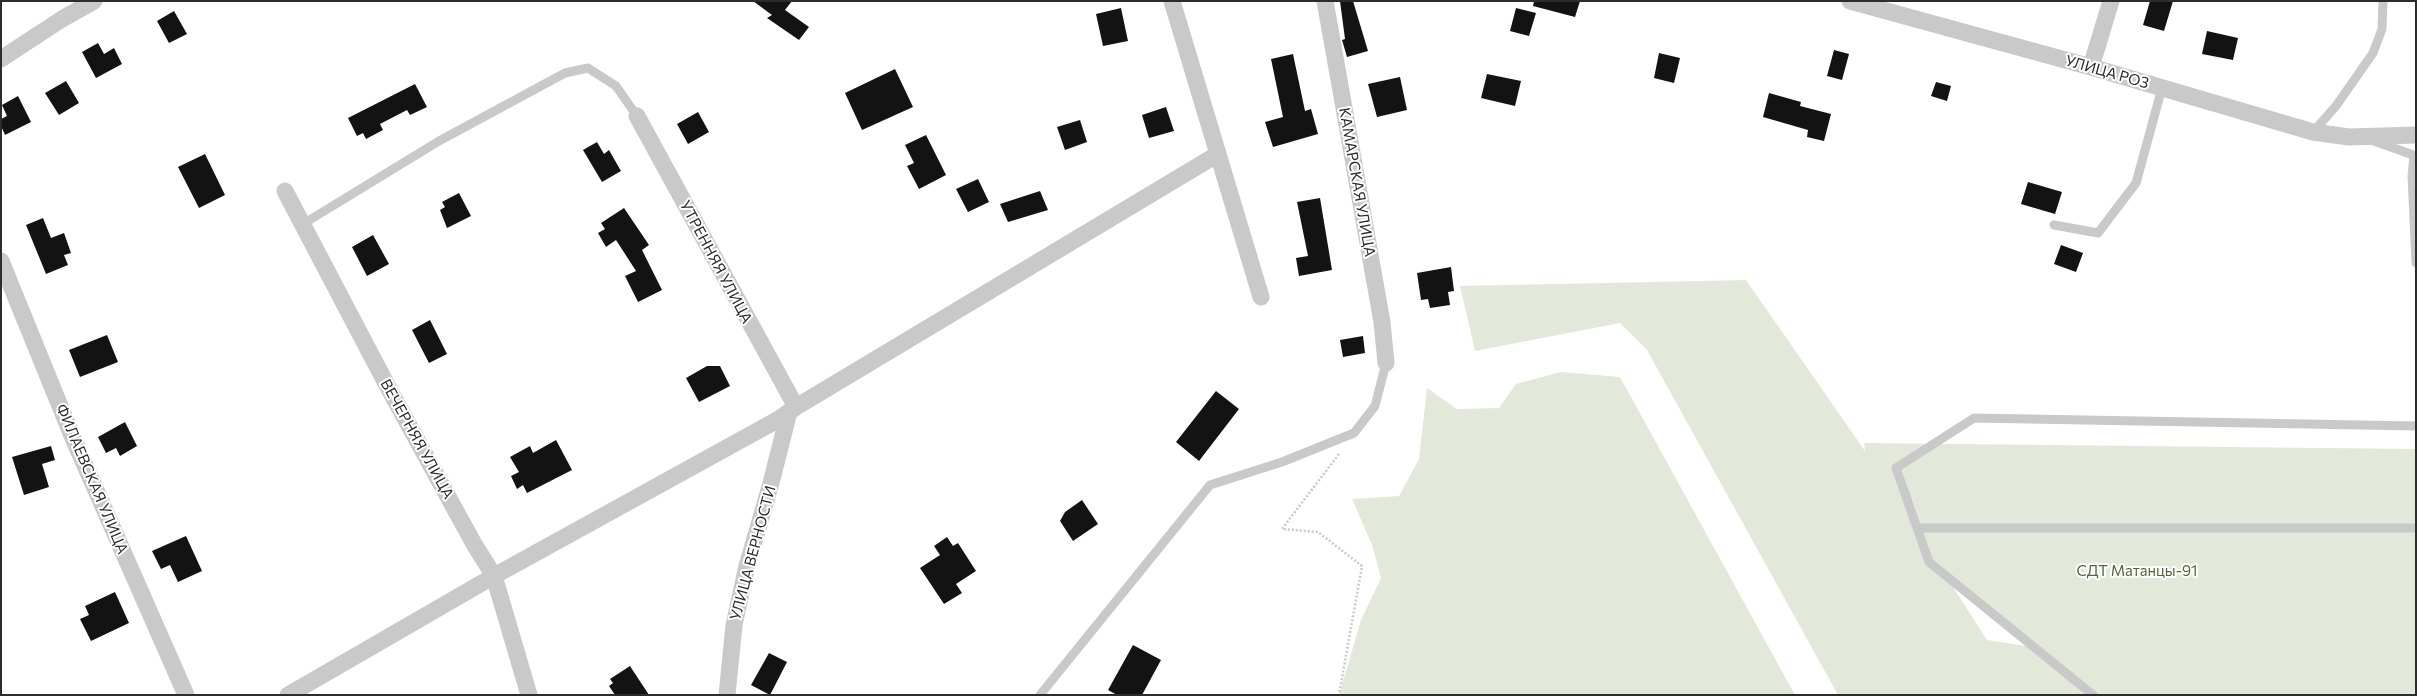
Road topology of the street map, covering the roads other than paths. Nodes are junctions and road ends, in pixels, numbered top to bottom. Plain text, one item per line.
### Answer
1 (94, 1) edge
2 (1172, 1) edge
3 (1325, 1) edge
4 (1850, 1) edge
5 (2111, 1) edge
6 (2383, 1) edge
7 (1, 59) edge
8 (2091, 67) junction
9 (2162, 88) junction
10 (637, 116) joint
11 (2313, 132) junction
12 (2416, 135) edge
13 (2365, 137) junction
14 (1218, 154) junction
15 (2415, 156) edge
16 (285, 191) dead end
17 (303, 224) junction
18 (2054, 225) dead end
19 (1, 261) edge
20 (2416, 263) edge
21 (1261, 297) dead end
22 (1386, 363) joint
23 (792, 409) junction
24 (2416, 426) edge
25 (1917, 528) junction
26 (2416, 528) edge
27 (494, 576) junction
28 (186, 695) edge
29 (288, 695) edge
30 (529, 695) edge
31 (727, 695) edge
32 (1040, 695) edge
33 (2093, 695) edge

1 - 7 street
2 - 14 street
3 - 22 street, КАМАРСКАЯ УЛИЦА
4 - 8 street, УЛИЦА РОЗ
5 - 8 street
6 - 11 lane
8 - 9 street, УЛИЦА РОЗ
9 - 11 street, УЛИЦА РОЗ
9 - 18 lane
10 - 17 lane
10 - 23 street, УТРЕННЯЯ УЛИЦА
11 - 13 street, УЛИЦА РОЗ
12 - 13 street, УЛИЦА РОЗ
13 - 15 lane
14 - 21 street
14 - 23 street
15 - 20 lane
16 - 17 street, ВЕЧЕРНЯЯ УЛИЦА
17 - 27 street, ВЕЧЕРНЯЯ УЛИЦА
19 - 28 street, ФИЛАЕВСКАЯ УЛИЦА
22 - 32 lane
23 - 27 street
23 - 31 street, УЛИЦА ВЕРНОСТИ
24 - 25 lane
25 - 26 lane
25 - 33 lane
27 - 29 street
27 - 30 street, ВЕЧЕРНЯЯ УЛИЦА

